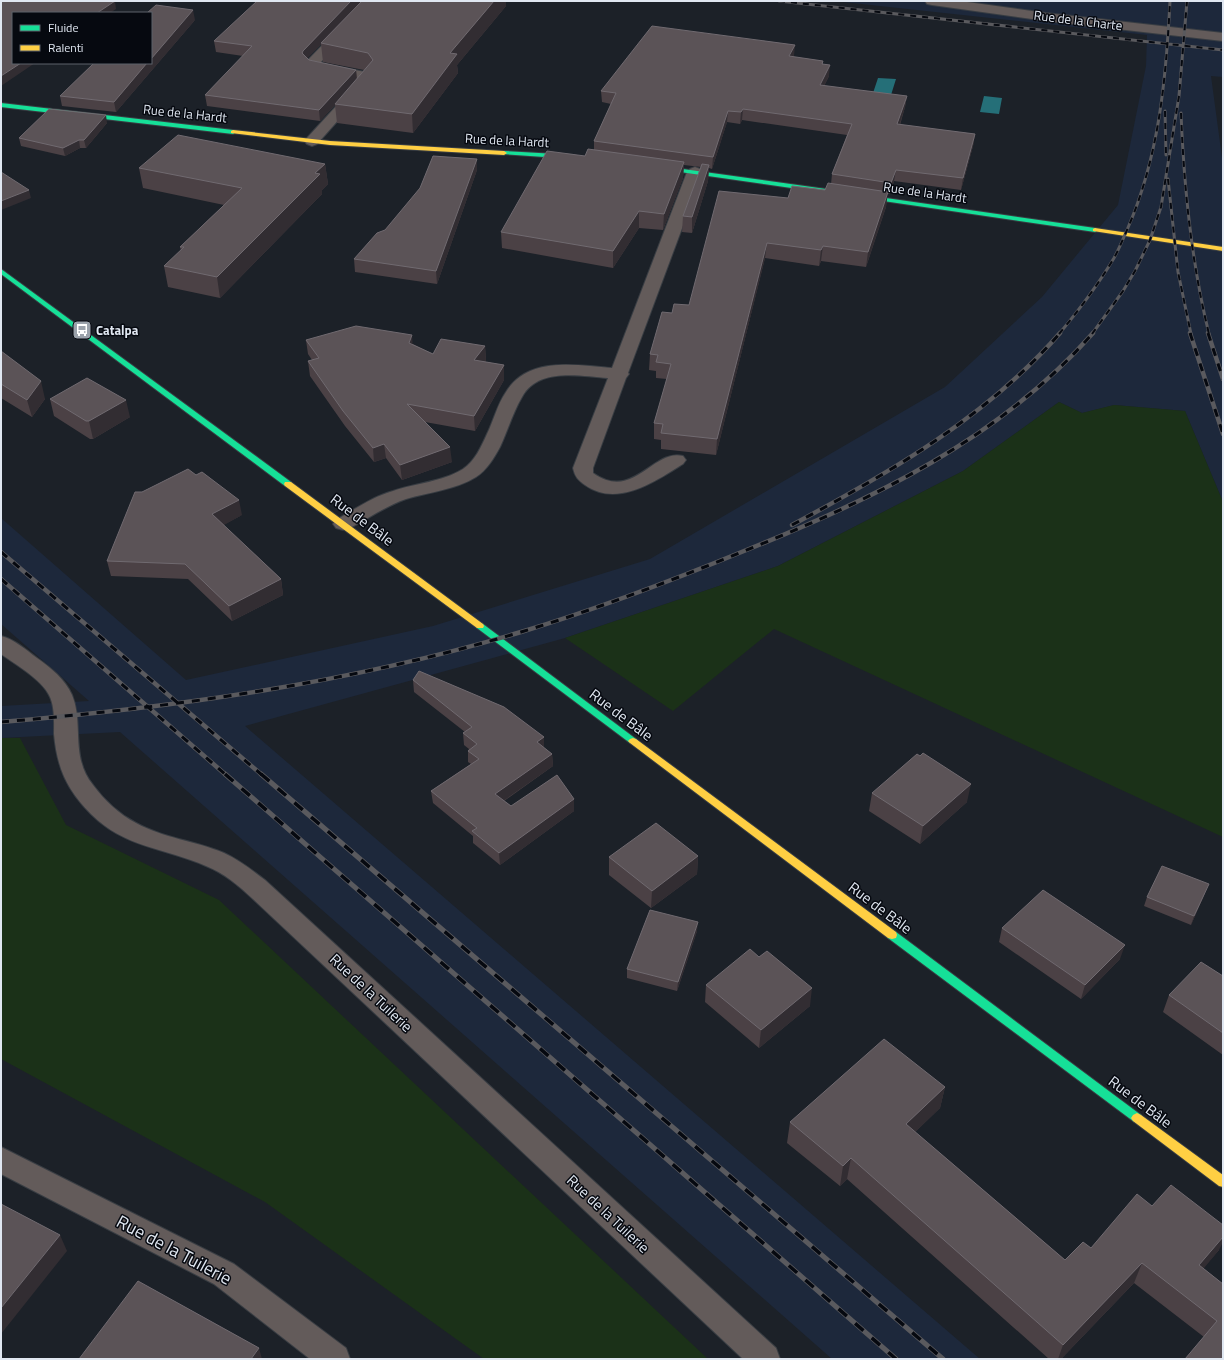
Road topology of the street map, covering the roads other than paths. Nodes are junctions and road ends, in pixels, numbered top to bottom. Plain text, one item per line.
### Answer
1 (372, 1) edge
2 (932, 1) edge
3 (1223, 37) edge
4 (1, 105) edge
5 (312, 141) junction
6 (584, 158) edge
7 (644, 165) edge
8 (695, 172) junction
9 (836, 192) edge
10 (852, 195) edge
11 (1223, 249) edge
12 (1, 271) edge
13 (620, 374) junction
14 (676, 460) dead end
15 (343, 524) junction
16 (1, 643) edge
17 (1, 1160) edge
18 (1223, 1182) edge
19 (335, 1359) edge
20 (765, 1359) edge

1 - 5 street
2 - 3 street, Rue de la Charte
4 - 5 main road, Rue de la Hardt
5 - 6 main road, Rue de la Hardt
7 - 8 main road
8 - 9 main road
8 - 13 street
10 - 11 main road, Rue de la Hardt
12 - 15 main road, Rue de Bâle
13 - 14 street
13 - 15 street
15 - 18 main road, Rue de Bâle
16 - 20 street, Rue de la Tuilerie
17 - 19 street, Rue de la Tuilerie

